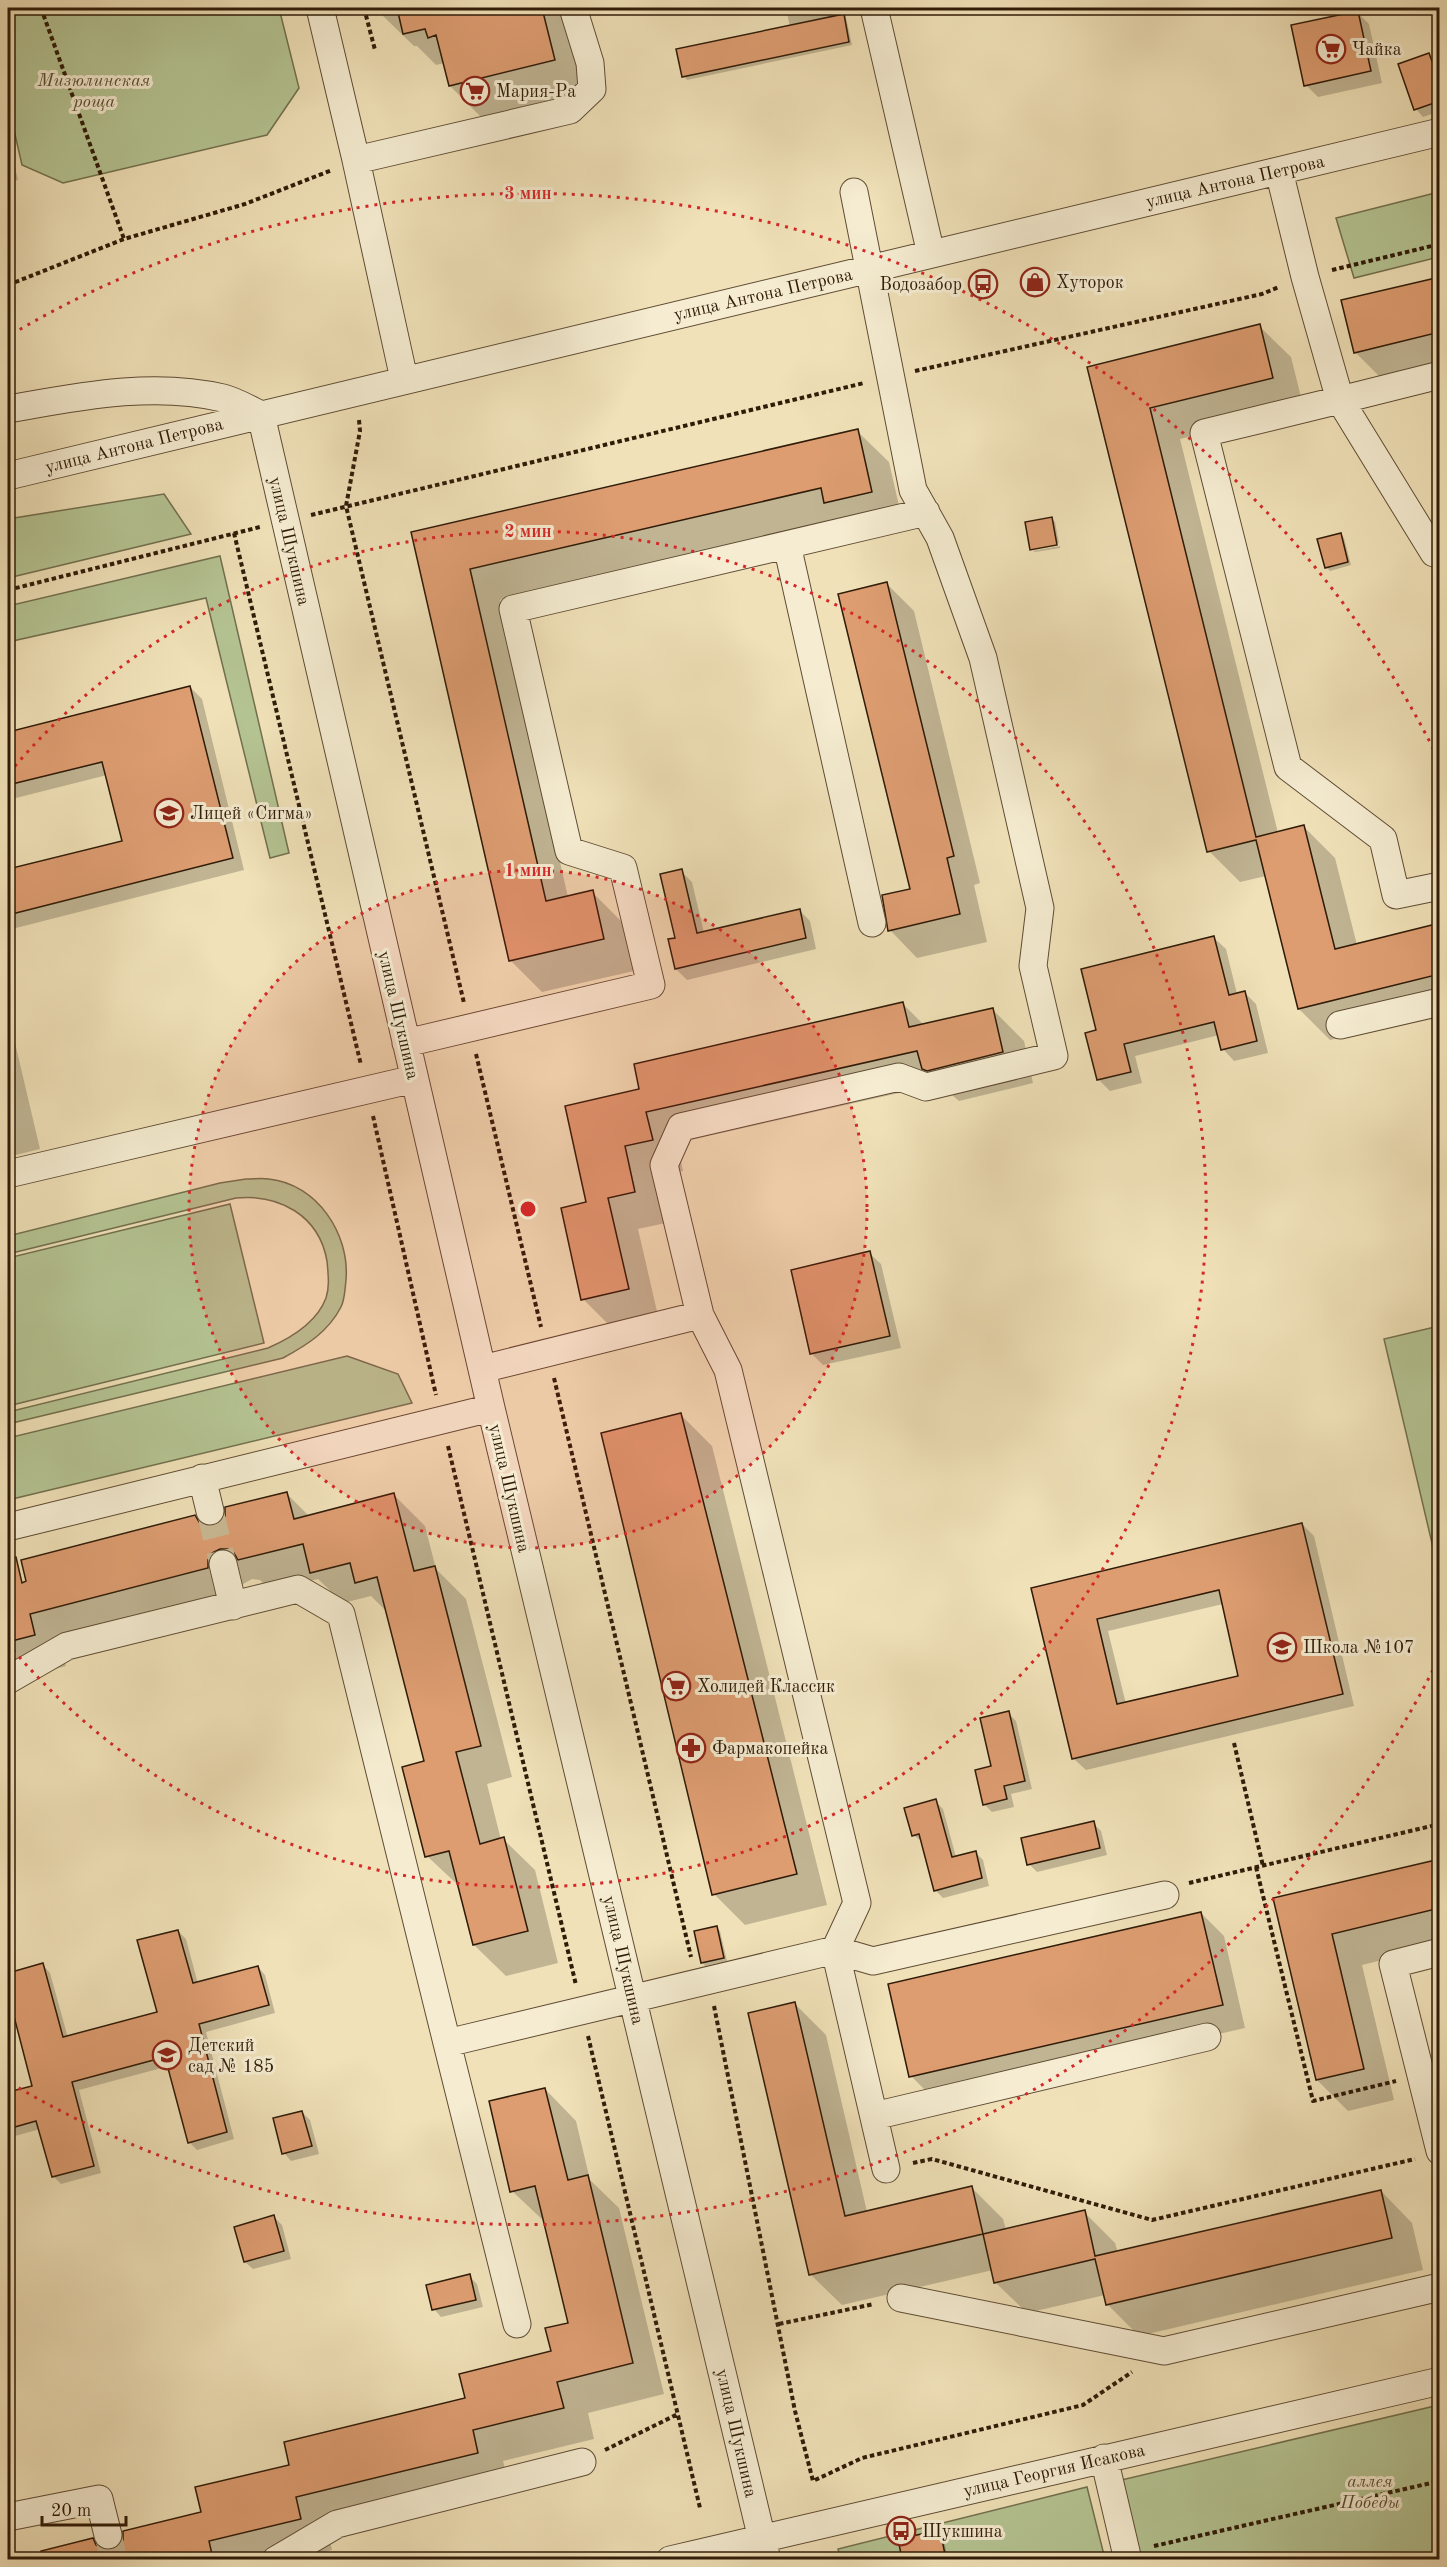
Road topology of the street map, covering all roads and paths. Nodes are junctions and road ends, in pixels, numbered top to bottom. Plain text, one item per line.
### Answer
1 (40, 8) edge
2 (320, 8) edge
3 (364, 8) edge
4 (573, 8) edge
5 (874, 8) edge
6 (375, 50) dead end
7 (1440, 132) edge
8 (356, 160) junction
9 (1279, 171) junction
10 (854, 192) dead end
11 (124, 239) junction
12 (1440, 244) edge
13 (931, 254) junction
14 (869, 269) junction
15 (1305, 277) junction
16 (8, 285) edge
17 (1440, 375) edge
18 (890, 376) junction
19 (404, 379) junction
20 (355, 392) junction
21 (1340, 400) junction
22 (8, 409) edge
23 (261, 415) junction
24 (8, 476) edge
25 (346, 506) junction
26 (926, 512) junction
27 (286, 521) junction
28 (234, 533) junction
29 (787, 545) junction
30 (1434, 553) dead end
31 (8, 590) edge
32 (1440, 886) edge
33 (872, 923) dead end
34 (1440, 1002) edge
35 (1340, 1025) dead end
36 (470, 1028) junction
37 (406, 1043) junction
38 (414, 1079) junction
39 (367, 1090) junction
40 (8, 1174) edge
41 (700, 1315) junction
42 (548, 1353) junction
43 (482, 1369) junction
44 (491, 1408) junction
45 (442, 1419) junction
46 (202, 1479) junction
47 (210, 1511) tunnel mouth
48 (8, 1527) edge
49 (223, 1564) tunnel mouth
50 (233, 1606) junction
51 (8, 1680) edge
52 (1234, 1743) dead end
53 (1440, 1824) edge
54 (1263, 1866) junction
55 (1256, 1867) junction
56 (1176, 1889) joint
57 (835, 1950) junction
58 (1440, 1952) edge
59 (703, 1983) junction
60 (633, 2000) junction
61 (582, 2012) junction
62 (1207, 2037) dead end
63 (447, 2043) junction
64 (1421, 2076) junction
65 (874, 2116) junction
66 (1428, 2155) edge
67 (886, 2169) joint
68 (1440, 2287) edge
69 (901, 2298) joint
70 (517, 2324) dead end
71 (778, 2324) junction
72 (1164, 2351) junction
73 (1440, 2381) edge
74 (678, 2414) junction
75 (1104, 2458) junction
76 (582, 2462) joint
77 (1440, 2481) edge
78 (700, 2508) dead end
79 (8, 2517) edge
80 (108, 2535) tunnel mouth
81 (764, 2548) edge
82 (1127, 2556) edge
83 (276, 2559) edge
84 (670, 2559) edge

1 - 11 path
2 - 8 street
3 - 6 path
4 - 8 street
5 - 13 street
7 - 9 street, улица Антона Петрова
8 - 11 path
8 - 19 street
9 - 13 street, улица Антона Петрова
9 - 15 street
10 - 14 street
11 - 16 path
12 - 15 path
13 - 14 street, улица Антона Петрова
14 - 18 street
14 - 19 street, улица Антона Петрова
15 - 18 path
15 - 21 street
17 - 21 street
18 - 25 path
18 - 26 street
19 - 20 street, улица Антона Петрова
20 - 23 street, улица Антона Петрова
20 - 25 path
21 - 30 street
21 - 32 street
22 - 23 street, улица Антона Петрова
23 - 24 street, улица Антона Петрова
23 - 27 street, улица Шукшина
25 - 27 path
25 - 36 path
26 - 29 street
26 - 41 street
27 - 28 path
27 - 37 street, улица Шукшина
28 - 31 path
28 - 39 path
29 - 33 street
29 - 36 street
34 - 35 street
36 - 37 street
36 - 42 path
37 - 38 street, улица Шукшина
38 - 39 street
38 - 43 street, улица Шукшина
39 - 40 street
39 - 45 path
41 - 42 street
41 - 57 street
42 - 43 street
42 - 59 path
43 - 44 street, улица Шукшина
44 - 45 street
44 - 60 street, улица Шукшина
45 - 46 street
45 - 61 path
46 - 47 street
46 - 48 street
49 - 50 street
50 - 51 street
50 - 63 street
52 - 54 path
53 - 54 path
54 - 55 path
55 - 56 path
55 - 64 path
56 - 57 street
57 - 59 street
57 - 65 street
58 - 64 street
59 - 60 street
59 - 71 path
60 - 61 street
60 - 81 street, улица Шукшина
61 - 63 street
61 - 74 path
62 - 65 street
63 - 70 street
64 - 66 street
65 - 67 street
66 - 67 path
68 - 72 street
69 - 71 path
69 - 72 street
71 - 72 path
73 - 75 street, улица Георгия Исакова
74 - 76 path
74 - 78 path
75 - 81 street, улица Георгия Исакова
75 - 82 street
76 - 83 street
77 - 82 path
79 - 80 street
81 - 84 street, улица Георгия Исакова

